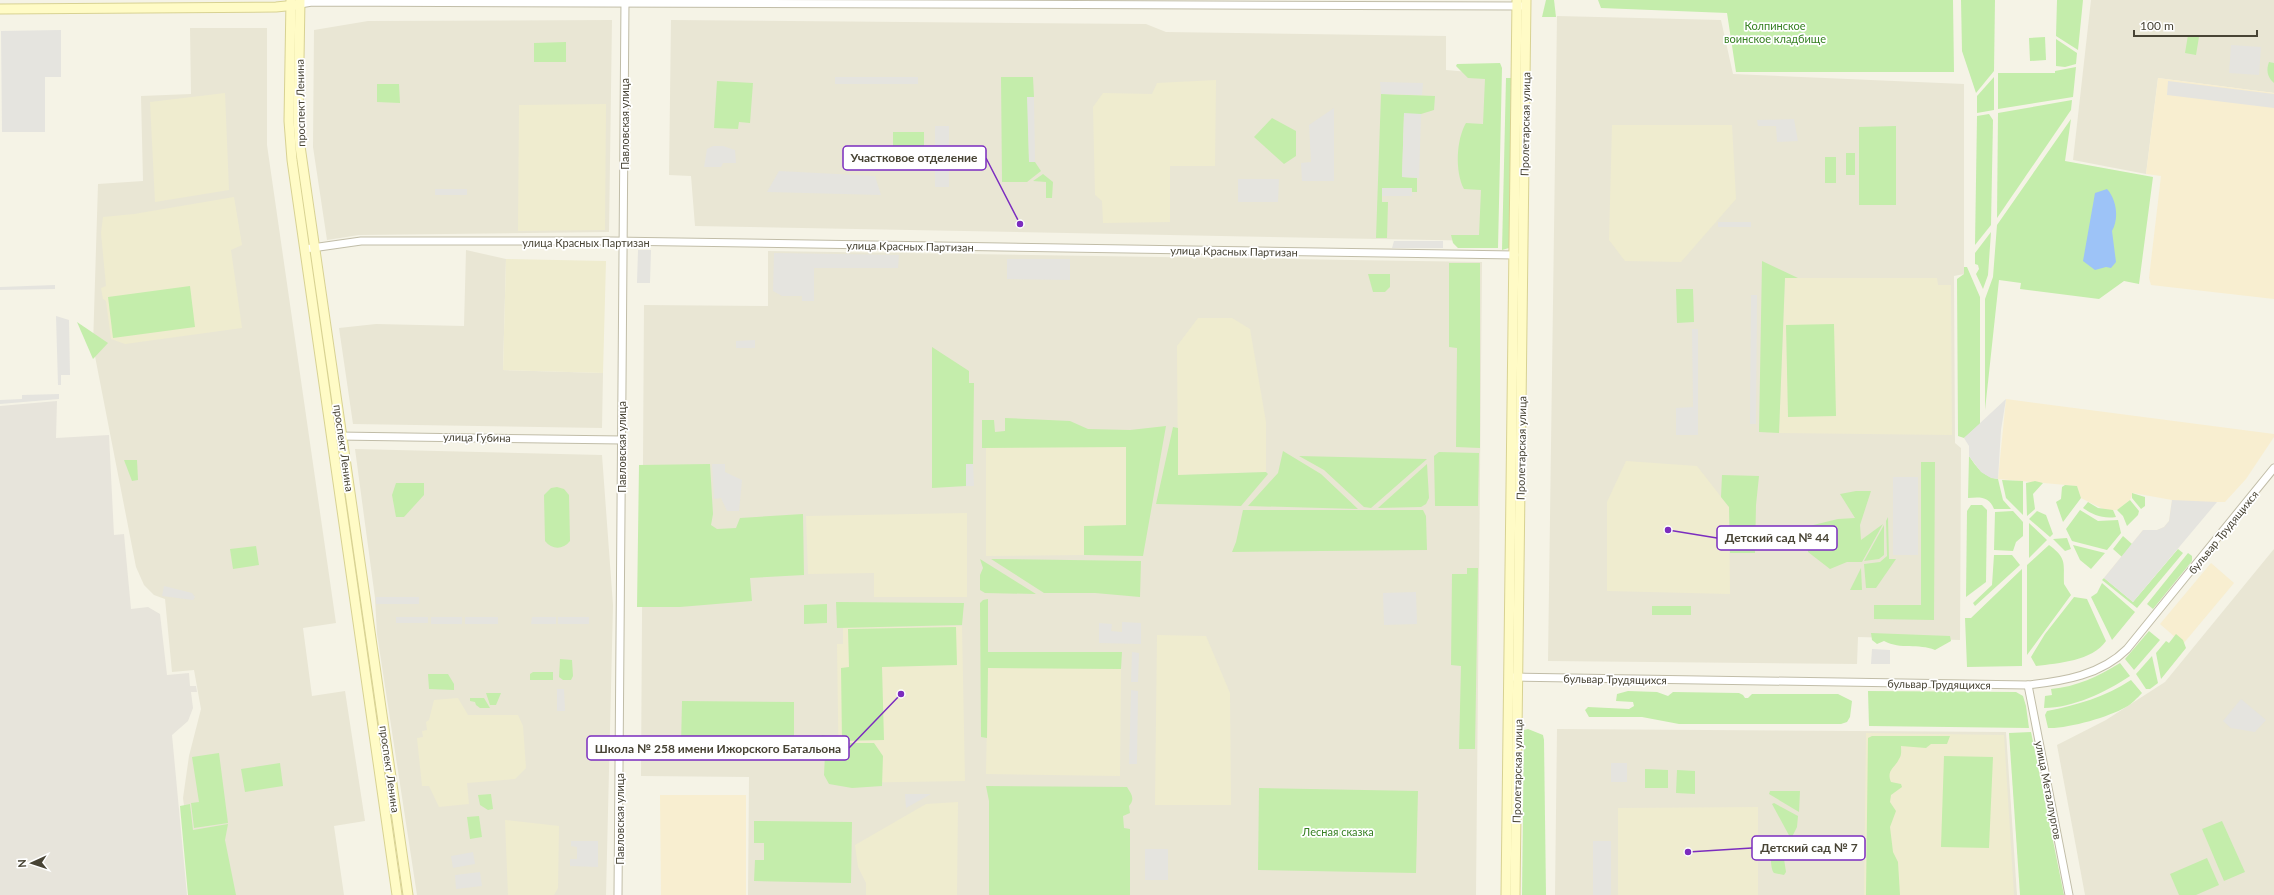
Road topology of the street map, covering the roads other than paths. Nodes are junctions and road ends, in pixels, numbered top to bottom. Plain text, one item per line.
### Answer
1 (338, 1) edge
2 (625, 1) edge
3 (295, 2) edge
4 (1522, 3) edge
5 (254, 4) edge
6 (0, 9) edge
7 (623, 242) junction
8 (315, 247) junction
9 (305, 249) junction
10 (1515, 255) junction
11 (342, 436) junction
12 (332, 437) junction
13 (622, 440) junction
14 (2274, 468) edge
15 (1514, 677) junction
16 (2028, 685) junction
17 (397, 895) edge
18 (408, 895) edge
19 (618, 895) edge
20 (1506, 895) edge
21 (1515, 895) edge
22 (2069, 895) edge

1 - 2 street
1 - 3 street
2 - 4 street
2 - 7 street, Павловская улица
3 - 5 main road
3 - 8 main road, проспект Ленина
3 - 9 main road, проспект Ленина
4 - 10 main road, Пролетарская улица
4 - 15 main road, Пролетарская улица
5 - 6 main road
7 - 8 street, улица Красных Партизан
7 - 10 street, улица Красных Партизан
7 - 13 street, Павловская улица
8 - 9 street, улица Красных Партизан
8 - 11 main road, проспект Ленина
9 - 12 main road, проспект Ленина
10 - 15 main road, Пролетарская улица
11 - 12 street, улица Губина
11 - 13 street, улица Губина
11 - 18 main road, проспект Ленина
12 - 17 main road, проспект Ленина
13 - 19 street, Павловская улица
14 - 16 street, бульвар Трудящихся
15 - 16 street, бульвар Трудящихся
15 - 20 main road, Пролетарская улица
15 - 21 main road, Пролетарская улица
16 - 22 street, улица Металлургов

